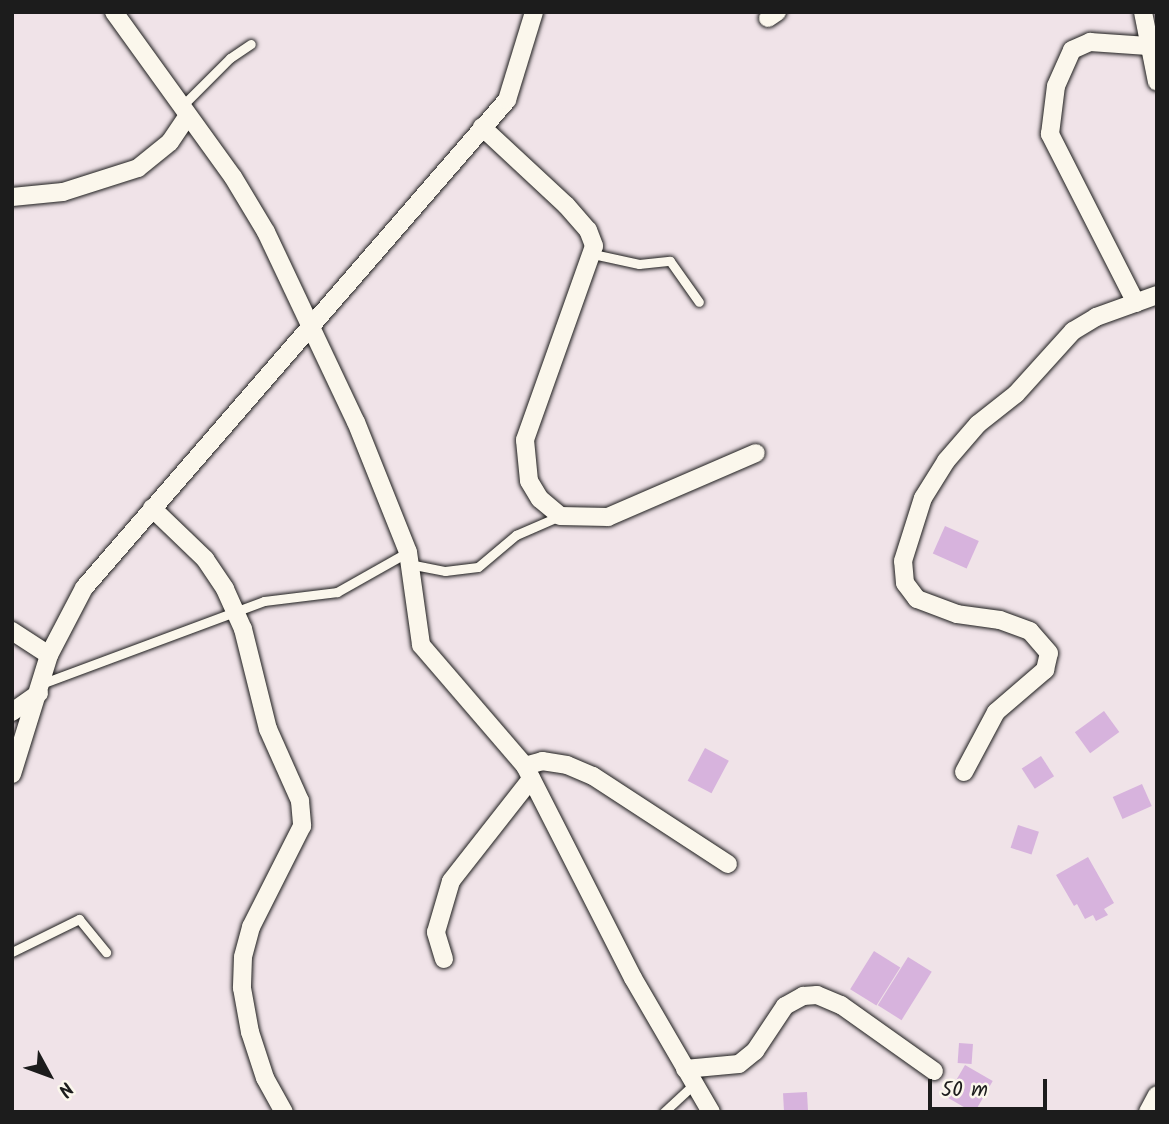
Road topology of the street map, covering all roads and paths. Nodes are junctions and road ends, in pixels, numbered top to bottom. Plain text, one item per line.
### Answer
1 (114, 12) edge
2 (534, 12) edge
3 (1143, 12) edge
4 (251, 44) dead end
5 (1148, 46) junction
6 (1157, 82) edge
7 (185, 110) junction
8 (482, 127) junction
9 (12, 197) edge
10 (593, 254) junction
11 (1157, 295) edge
12 (699, 302) dead end
13 (1136, 303) junction
14 (310, 323) junction
15 (756, 453) dead end
16 (152, 508) junction
17 (560, 516) junction
18 (408, 558) junction
19 (236, 612) junction
20 (12, 631) edge
21 (49, 654) junction
22 (40, 689) junction
23 (12, 712) edge
24 (528, 772) junction
25 (964, 772) dead end
26 (12, 774) edge
27 (728, 864) dead end
28 (106, 952) dead end
29 (12, 953) edge
30 (444, 959) dead end
31 (934, 1071) dead end
32 (690, 1076) junction
33 (1157, 1096) edge
34 (284, 1112) edge
35 (664, 1112) edge
36 (711, 1112) edge
37 (1148, 1112) edge

1 - 7 street
2 - 8 street
3 - 5 street
4 - 7 lane
5 - 6 street
5 - 13 street
7 - 9 street
7 - 14 street
8 - 10 street
8 - 14 street
10 - 12 lane
10 - 17 street
11 - 13 street
13 - 25 street
14 - 16 street
14 - 18 street
15 - 17 street
16 - 19 street
16 - 21 street
17 - 18 lane
18 - 19 lane
18 - 24 street
19 - 22 lane
19 - 34 street
20 - 21 street
21 - 22 street
22 - 23 street
22 - 26 street
24 - 27 street
24 - 30 street
24 - 32 street
28 - 29 lane
31 - 32 street
32 - 35 lane
32 - 36 street
33 - 37 street

